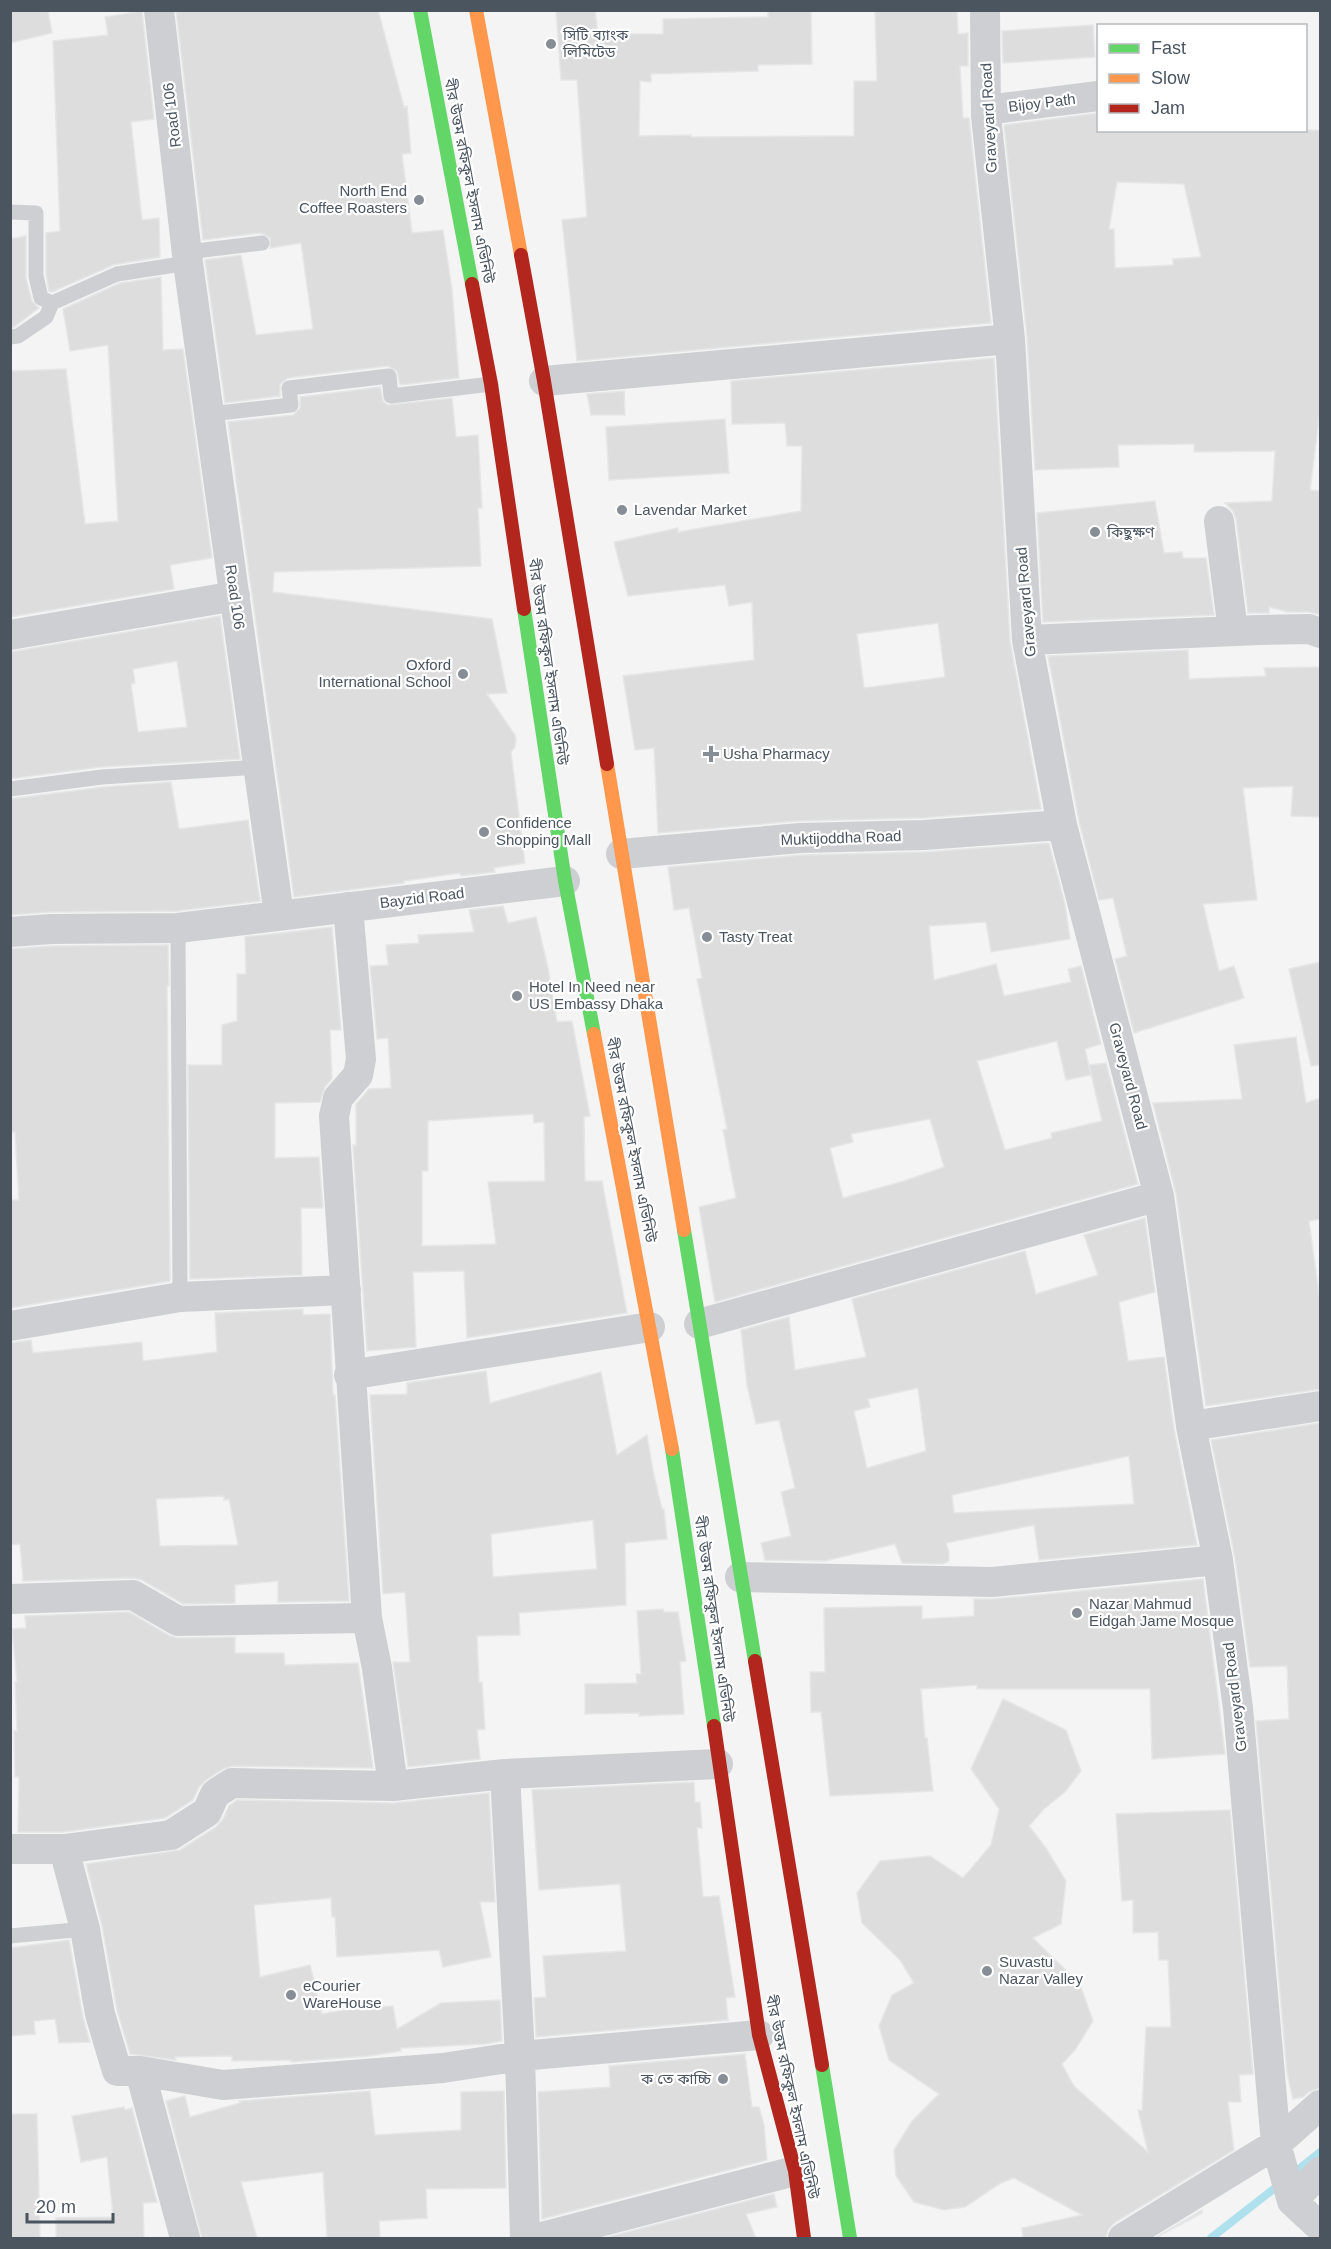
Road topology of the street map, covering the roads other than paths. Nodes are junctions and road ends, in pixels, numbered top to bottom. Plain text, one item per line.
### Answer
1 (159, 10) edge
2 (420, 10) edge
3 (476, 10) edge
4 (985, 10) edge
5 (1097, 96) edge
6 (986, 110) junction
7 (10, 212) edge
8 (262, 243) dead end
9 (188, 258) junction
10 (52, 303) junction
11 (10, 337) edge
12 (1010, 339) junction
13 (544, 381) junction
14 (490, 384) junction
15 (210, 414) junction
16 (1219, 521) dead end
17 (234, 596) junction
18 (1233, 631) junction
19 (1320, 633) edge
20 (10, 635) edge
21 (1027, 640) junction
22 (260, 766) junction
23 (10, 789) edge
24 (1062, 825) junction
25 (621, 854) junction
26 (565, 881) junction
27 (348, 907) junction
28 (279, 915) junction
29 (178, 928) junction
30 (10, 932) edge
31 (1159, 1196) junction
32 (346, 1290) junction
33 (180, 1297) junction
34 (699, 1324) junction
35 (10, 1326) edge
36 (650, 1327) junction
37 (349, 1375) junction
38 (1320, 1406) edge
39 (1191, 1426) junction
40 (1218, 1560) junction
41 (740, 1577) junction
42 (10, 1599) edge
43 (367, 1618) junction
44 (718, 1764) junction
45 (505, 1774) junction
46 (393, 1786) junction
47 (10, 1849) edge
48 (64, 1849) junction
49 (86, 1929) junction
50 (10, 1936) edge
51 (759, 2035) junction
52 (520, 2056) junction
53 (140, 2071) junction
54 (1320, 2105) edge
55 (1277, 2150) junction
56 (795, 2171) junction
57 (1320, 2172) edge
58 (1291, 2197) junction
59 (1320, 2228) edge
60 (185, 2238) edge
61 (525, 2238) edge
62 (538, 2238) edge
63 (804, 2238) edge
64 (850, 2238) edge
65 (1123, 2238) edge

1 - 9 street, Road 106
2 - 14 main road, বীর উত্তম রফিকুল ইসলাম এভিনিউ
3 - 13 main road, বীর উত্তম রফিকুল ইসলাম এভিনিউ
4 - 6 street, Graveyard Road
5 - 6 street, Bijoy Path
6 - 12 street, Graveyard Road
7 - 10 lane
8 - 9 lane
9 - 10 lane
9 - 15 street, Road 106
10 - 11 lane
12 - 13 street
12 - 21 street, Graveyard Road
13 - 25 main road, বীর উত্তম রফিকুল ইসলাম এভিনিউ
14 - 15 lane
14 - 26 main road, বীর উত্তম রফিকুল ইসলাম এভিনিউ
15 - 17 street, Road 106
16 - 18 street
17 - 20 street
17 - 22 street, Road 106
18 - 19 street
18 - 21 street
21 - 24 street, Graveyard Road
22 - 23 lane
22 - 28 street, Road 106
24 - 25 street, Muktijoddha Road
24 - 31 street, Graveyard Road
25 - 34 main road, বীর উত্তম রফিকুল ইসলাম এভিনিউ
26 - 27 street, Bayzid Road
26 - 36 main road, বীর উত্তম রফিকুল ইসলাম এভিনিউ
27 - 28 street, Bayzid Road
27 - 32 street
28 - 29 street
29 - 30 street
29 - 33 lane
31 - 34 street
31 - 39 street, Graveyard Road
32 - 33 street
32 - 37 street
33 - 35 street
34 - 41 main road, বীর উত্তম রফিকুল ইসলাম এভিনিউ
36 - 37 street
36 - 44 main road, বীর উত্তম রফিকুল ইসলাম এভিনিউ
37 - 43 street
38 - 39 street
39 - 40 street, Graveyard Road
40 - 41 street
40 - 55 street, Graveyard Road
41 - 64 main road, বীর উত্তম রফিকুল ইসলাম এভিনিউ
42 - 43 street
43 - 46 street
44 - 45 street
44 - 51 main road, বীর উত্তম রফিকুল ইসলাম এভিনিউ
45 - 46 street
45 - 52 street
46 - 48 street
47 - 48 street
48 - 49 street
49 - 50 lane
49 - 53 street
51 - 52 street
51 - 56 main road, বীর উত্তম রফিকুল ইসলাম এভিনিউ
52 - 53 street
52 - 61 street
53 - 60 street
54 - 55 street
55 - 58 street, Graveyard Road
55 - 65 street
56 - 62 street
56 - 63 main road, বীর উত্তম রফিকুল ইসলাম এভিনিউ
57 - 58 street
58 - 59 street

